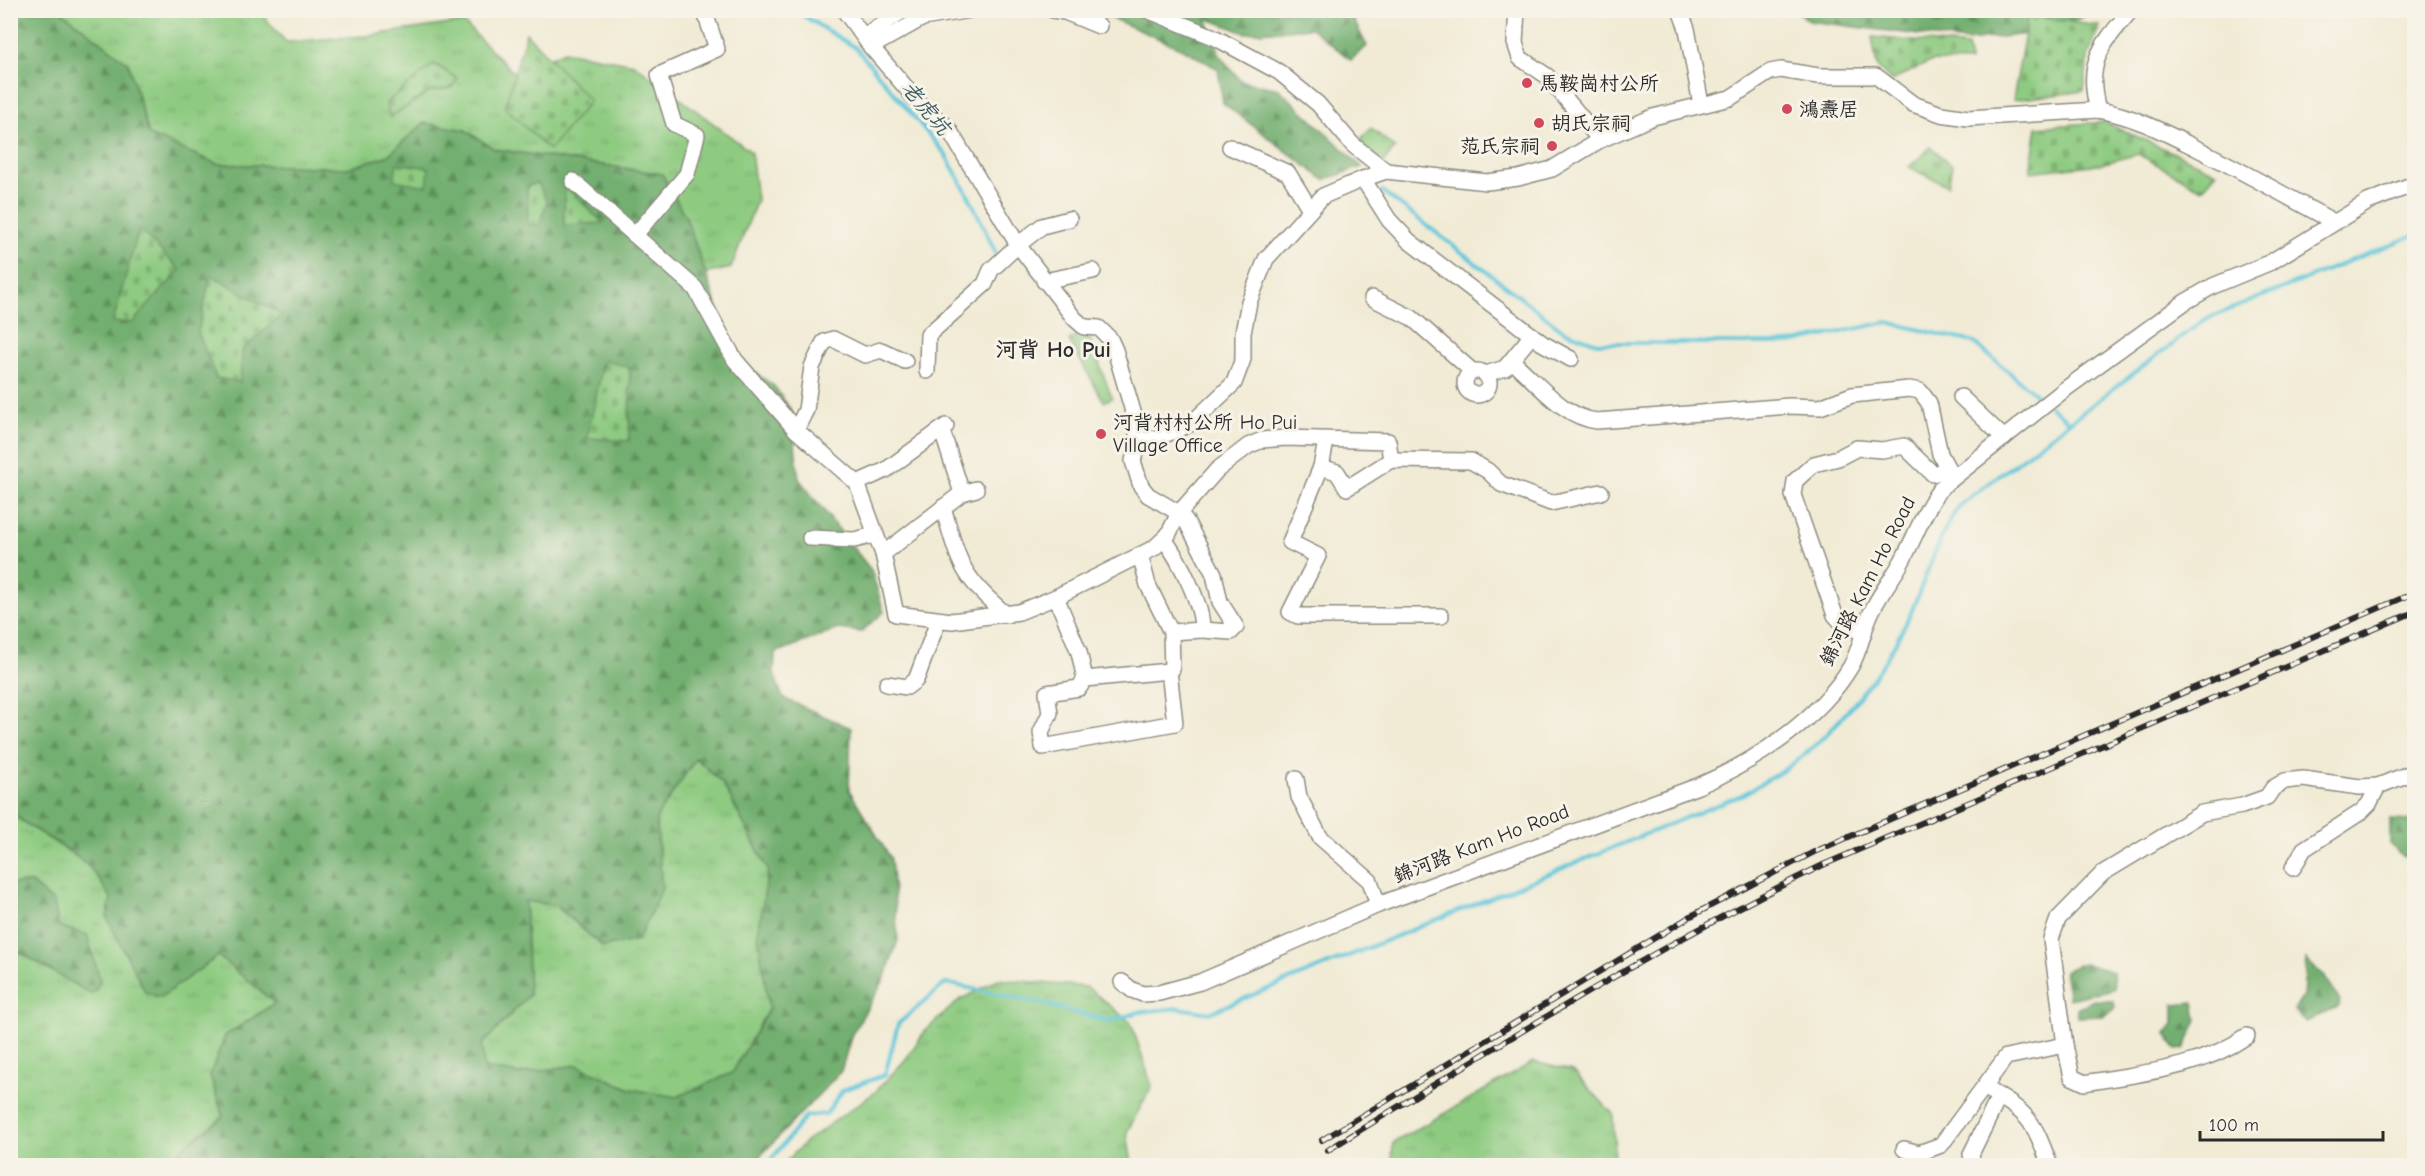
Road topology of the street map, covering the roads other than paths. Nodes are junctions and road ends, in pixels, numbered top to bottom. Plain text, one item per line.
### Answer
1 (704, 10) edge
2 (844, 10) edge
3 (904, 10) edge
4 (970, 10) edge
5 (1053, 10) edge
6 (1147, 10) edge
7 (1517, 10) edge
8 (1680, 10) edge
9 (2131, 10) edge
10 (1099, 26) dead end
11 (867, 41) junction
12 (1701, 104) junction
13 (2098, 110) junction
14 (1600, 140) junction
15 (1230, 147) dead end
16 (1386, 171) junction
17 (1363, 179) junction
18 (573, 181) dead end
19 (2415, 184) edge
20 (1310, 209) junction
21 (1069, 219) dead end
22 (2334, 222) junction
23 (635, 235) junction
24 (1018, 245) junction
25 (1093, 271) dead end
26 (1044, 280) junction
27 (1372, 298) dead end
28 (1532, 335) junction
29 (1571, 358) dead end
30 (905, 361) dead end
31 (1512, 361) junction
32 (927, 371) dead end
33 (1961, 397) dead end
34 (796, 430) junction
35 (2004, 438) junction
36 (1326, 441) junction
37 (1138, 442) junction
38 (1391, 460) junction
39 (1321, 467) junction
40 (1950, 473) junction
41 (857, 483) junction
42 (1601, 492) dead end
43 (943, 507) junction
44 (1179, 513) junction
45 (875, 535) junction
46 (810, 538) dead end
47 (1164, 539) junction
48 (883, 554) junction
49 (1140, 555) junction
50 (1056, 597) junction
51 (1007, 615) junction
52 (1441, 616) dead end
53 (938, 621) junction
54 (1202, 630) junction
55 (1171, 632) junction
56 (1864, 633) junction
57 (1169, 671) junction
58 (1085, 679) junction
59 (887, 684) dead end
60 (2415, 772) edge
61 (1296, 779) dead end
62 (2378, 786) junction
63 (2293, 868) dead end
64 (1378, 905) junction
65 (1122, 982) dead end
66 (2247, 1036) dead end
67 (2065, 1045) junction
68 (1983, 1087) junction
69 (1999, 1097) junction
70 (1905, 1149) dead end
71 (1972, 1166) edge
72 (2050, 1166) edge

1 - 23 street
2 - 11 street
3 - 11 street
4 - 11 street
5 - 10 street
6 - 16 street
7 - 14 street
8 - 12 street
9 - 13 street
11 - 24 street
12 - 13 street
12 - 14 street
13 - 22 street
14 - 16 street
15 - 20 street
16 - 17 street
17 - 20 street
17 - 28 street
18 - 23 street
19 - 22 street, 錦河路 Kam Ho Road
20 - 37 street
21 - 24 street
22 - 35 street, 錦河路 Kam Ho Road
23 - 34 street
24 - 26 street
24 - 32 street
25 - 26 street
26 - 37 street
27 - 31 street
28 - 29 street
28 - 31 street
30 - 34 street
31 - 40 street
33 - 35 street
34 - 41 street
35 - 40 street, 錦河路 Kam Ho Road
36 - 38 street
36 - 39 street
36 - 44 street
37 - 44 street
38 - 39 street
38 - 42 street
39 - 52 street
40 - 56 street, 錦河路 Kam Ho Road
40 - 56 street
41 - 43 street
41 - 45 street
43 - 48 street
43 - 51 street
44 - 47 street
44 - 54 street
45 - 46 street
45 - 48 street
47 - 49 street
47 - 54 street
48 - 53 street
49 - 50 street
49 - 55 street
50 - 51 street
50 - 58 street
51 - 53 street
53 - 59 street
54 - 55 street
55 - 57 street
56 - 64 street, 錦河路 Kam Ho Road
57 - 58 street
57 - 58 street
60 - 62 street
61 - 64 street
62 - 63 street
62 - 67 street
64 - 65 street, 錦河路 Kam Ho Road
66 - 67 street
67 - 68 street
68 - 69 street
68 - 70 street
69 - 71 street
69 - 72 street

